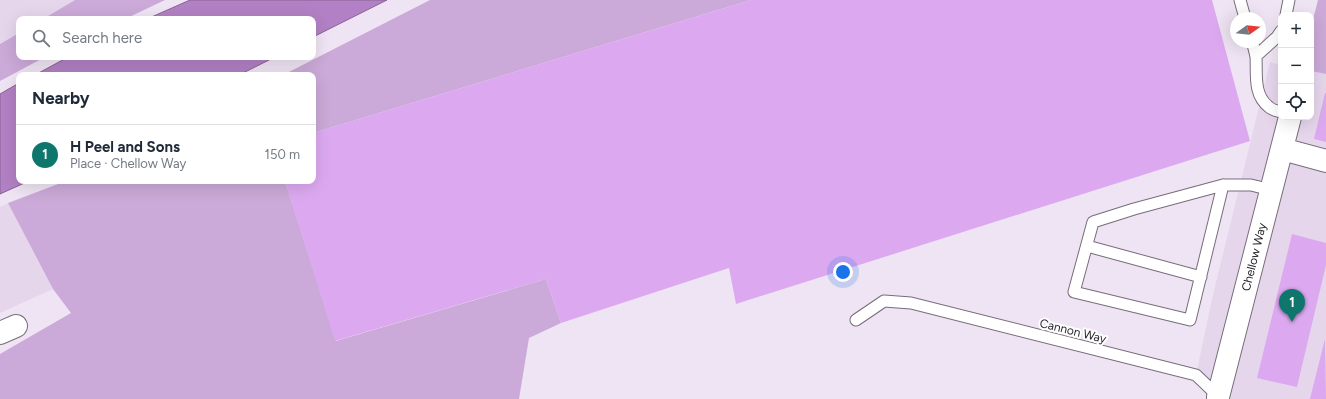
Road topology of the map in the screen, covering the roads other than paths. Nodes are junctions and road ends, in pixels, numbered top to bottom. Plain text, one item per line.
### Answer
1 (1240, 0) edge
2 (1289, 0) edge
3 (1243, 12) edge
4 (1287, 12) edge
5 (1278, 36) edge
6 (1254, 48) edge
7 (1256, 56) junction
8 (1278, 111) edge
9 (1289, 120) edge
10 (1282, 149) junction
11 (1326, 161) edge
12 (1223, 185) junction
13 (1271, 190) junction
14 (1086, 246) junction
15 (1201, 277) junction
16 (856, 320) dead end
17 (1220, 398) edge

1 - 3 lane
2 - 4 lane
5 - 7 lane
6 - 7 lane
7 - 8 lane
9 - 10 street, Chellow Way
10 - 11 street
10 - 13 street, Chellow Way
12 - 13 lane
12 - 14 lane
12 - 15 lane
13 - 17 street, Chellow Way
14 - 15 lane
14 - 15 lane
16 - 17 lane, Cannon Way

